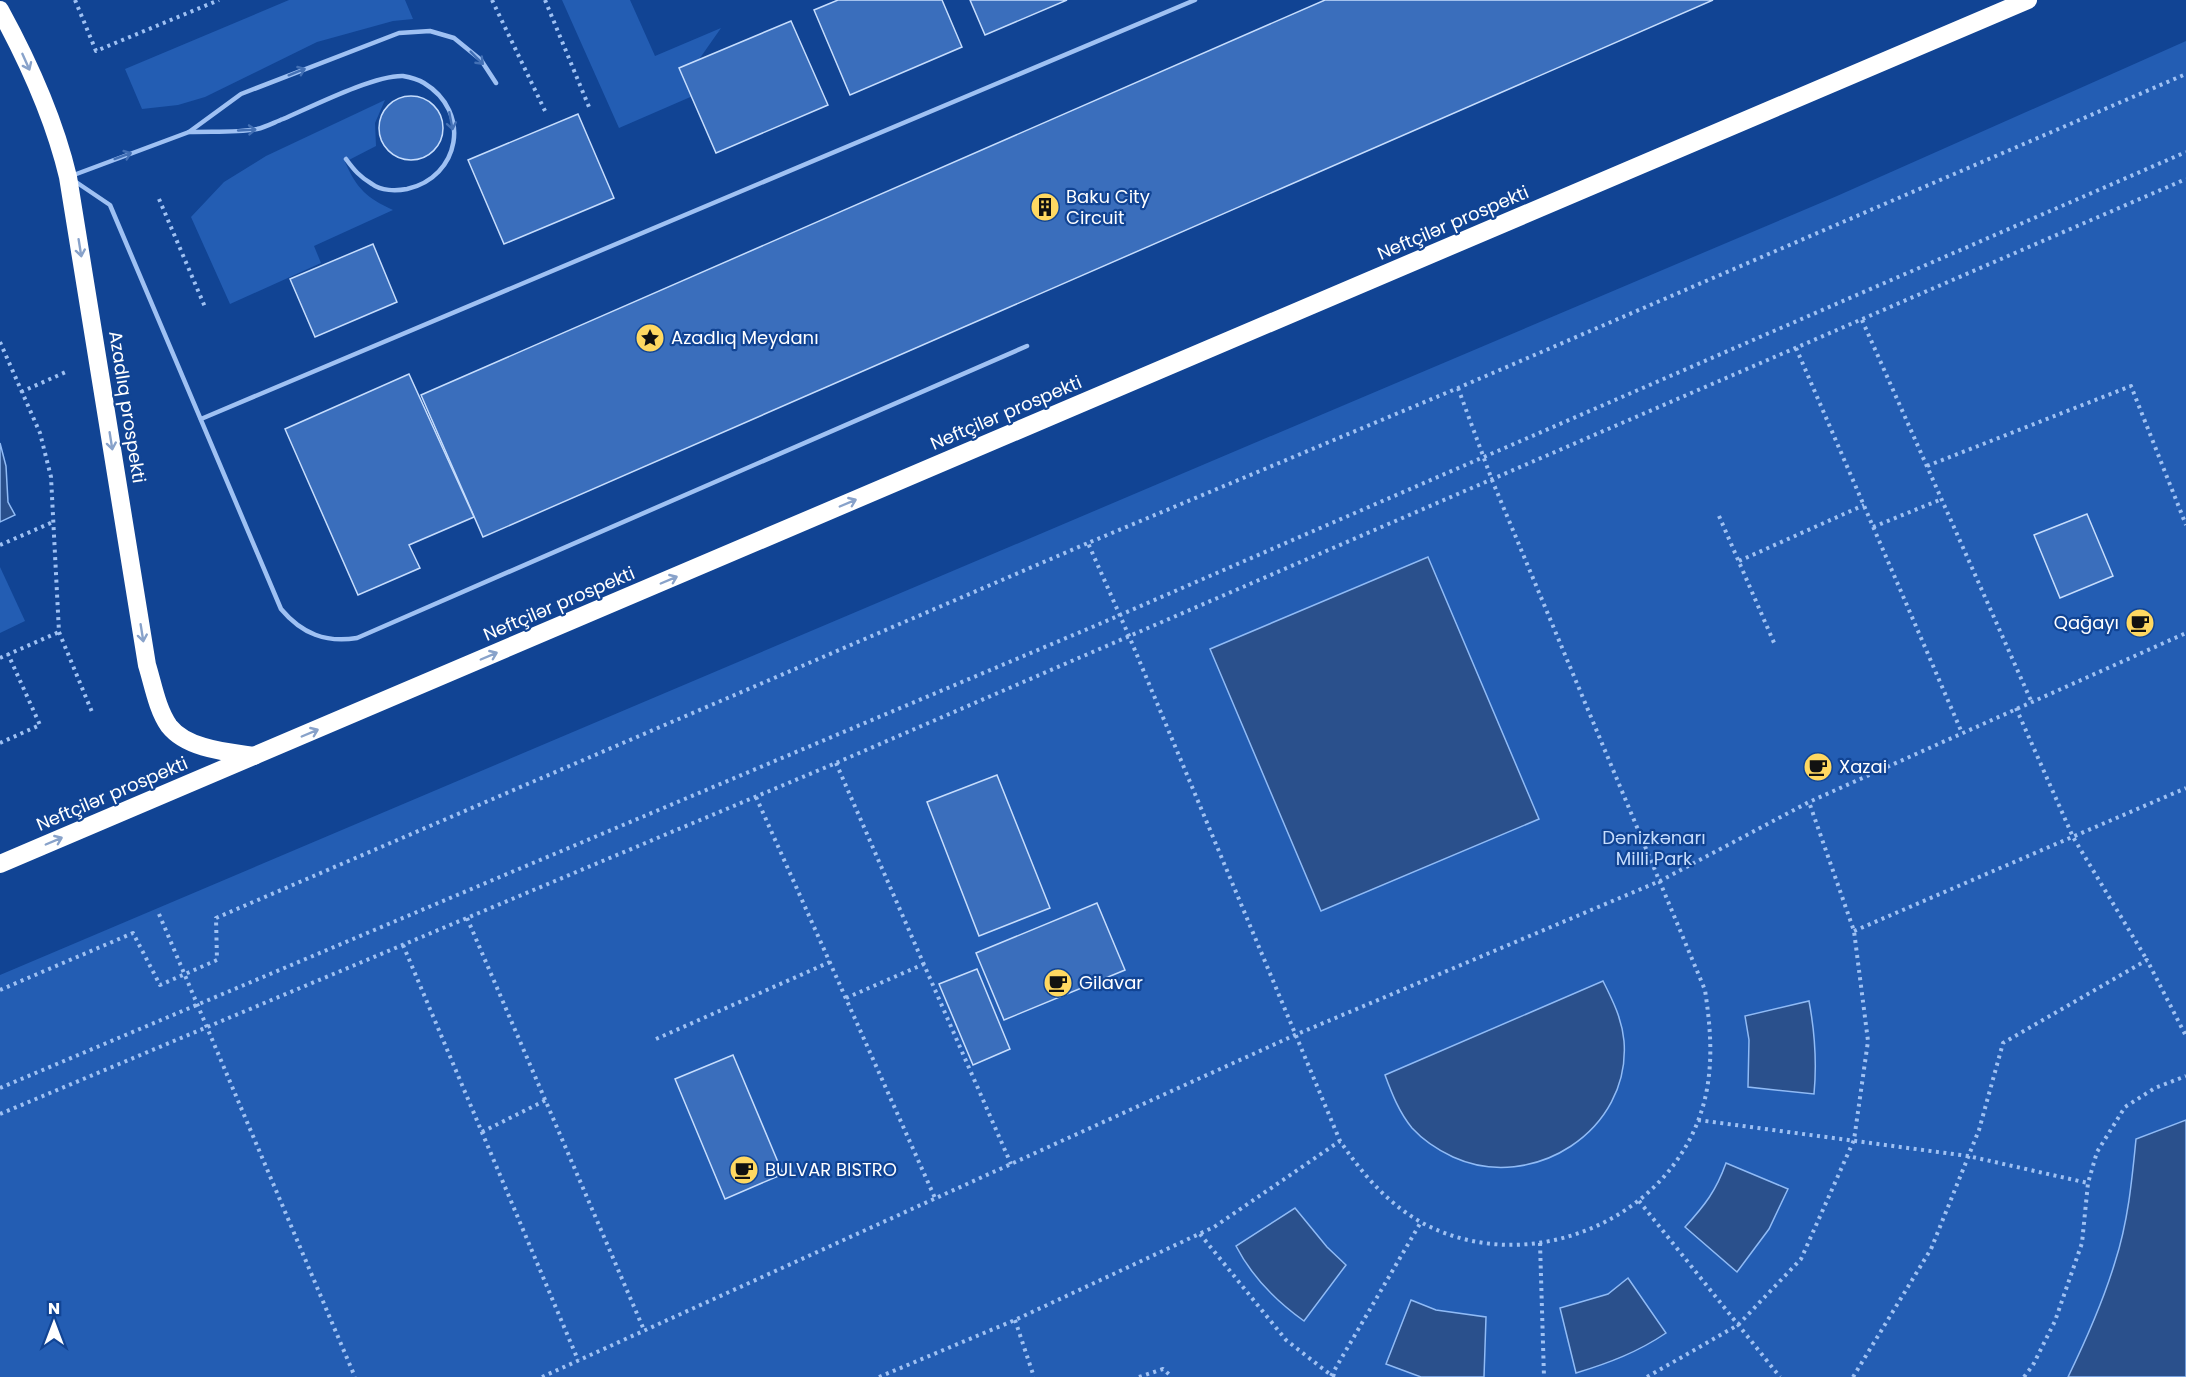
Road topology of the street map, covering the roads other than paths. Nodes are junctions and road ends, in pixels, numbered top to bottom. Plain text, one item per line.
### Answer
1 (1195, 0) edge
2 (2028, 0) edge
3 (0, 10) edge
4 (496, 84) dead end
5 (189, 132) junction
6 (346, 159) dead end
7 (68, 177) junction
8 (1027, 346) dead end
9 (201, 419) junction
10 (256, 756) junction
11 (0, 864) edge

1 - 9 lane
10 -> 2 highway, Neftçilər prospekti
3 -> 7 highway, Azadlıq prospekti
5 -> 4 lane
5 -> 6 lane
7 -> 5 lane
7 - 9 lane
7 -> 10 highway, Azadlıq prospekti
8 - 9 lane
11 -> 10 highway, Neftçilər prospekti

